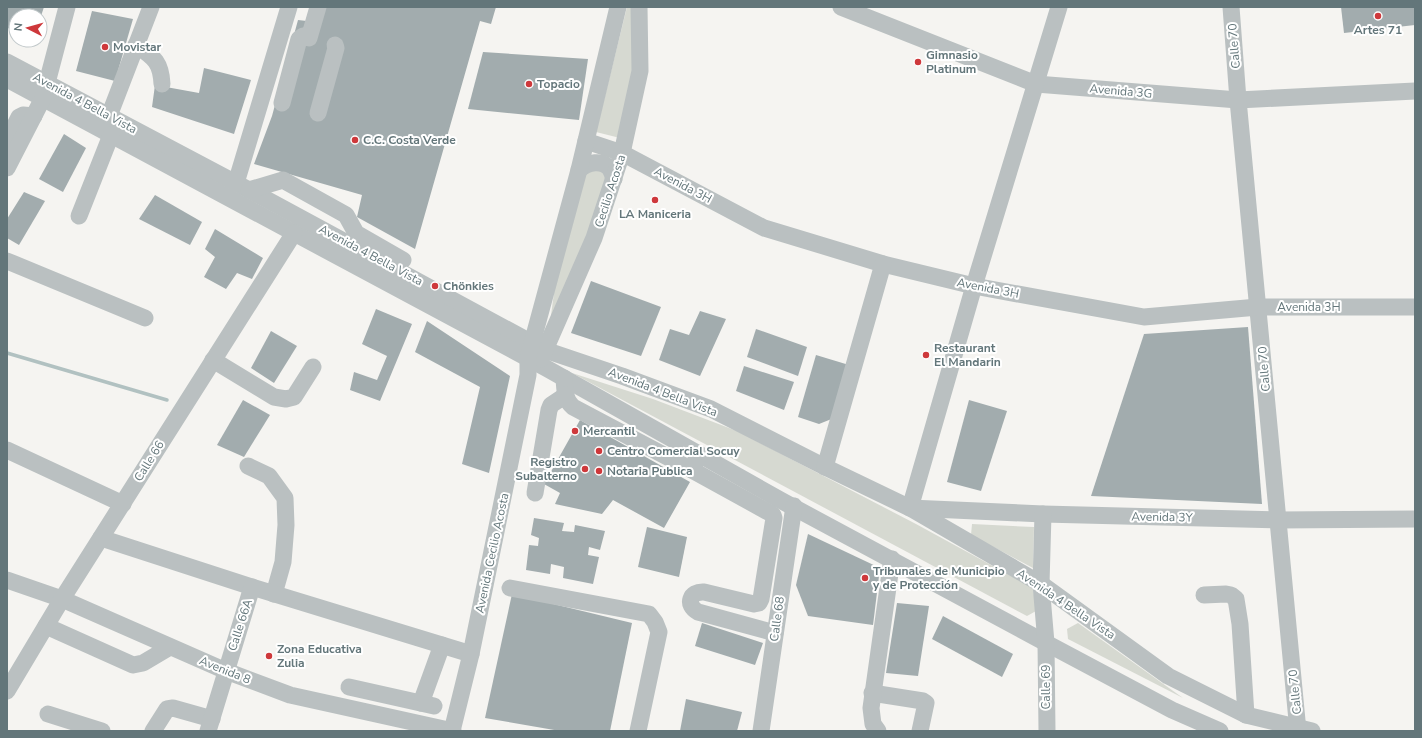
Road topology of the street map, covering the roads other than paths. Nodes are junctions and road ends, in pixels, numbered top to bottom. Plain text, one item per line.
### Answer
1 (67, 7) edge
2 (151, 7) edge
3 (289, 7) edge
4 (318, 7) edge
5 (618, 7) edge
6 (639, 7) edge
7 (841, 7) edge
8 (1059, 7) edge
9 (1230, 7) edge
10 (136, 45) junction
11 (335, 46) dead end
12 (7, 62) edge
13 (8, 82) edge
14 (162, 84) dead end
15 (1036, 84) junction
16 (45, 91) junction
17 (1415, 91) edge
18 (1238, 100) junction
19 (282, 103) dead end
20 (318, 113) dead end
21 (34, 116) junction
22 (109, 116) junction
23 (111, 135) junction
24 (7, 141) edge
25 (586, 141) junction
26 (622, 153) junction
27 (7, 168) edge
28 (579, 170) junction
29 (614, 179) junction
30 (243, 186) junction
31 (80, 216) dead end
32 (294, 232) junction
33 (7, 262) edge
34 (883, 264) junction
35 (418, 281) junction
36 (974, 286) junction
37 (1258, 307) junction
38 (1415, 307) edge
39 (145, 318) dead end
40 (535, 358) junction
41 (213, 360) junction
42 (314, 367) dead end
43 (564, 378) junction
44 (566, 395) junction
45 (7, 450) edge
46 (699, 454) junction
47 (248, 466) dead end
48 (825, 468) junction
49 (692, 470) junction
50 (535, 493) dead end
51 (122, 504) junction
52 (794, 506) junction
53 (910, 508) junction
54 (1043, 514) junction
55 (1415, 519) edge
56 (1278, 520) junction
57 (101, 538) junction
58 (892, 560) junction
59 (7, 580) edge
60 (1040, 584) junction
61 (252, 587) junction
62 (510, 588) dead end
63 (274, 594) junction
64 (1204, 596) dead end
65 (62, 599) junction
66 (46, 626) junction
67 (776, 633) junction
68 (1046, 643) junction
69 (442, 645) junction
70 (170, 646) junction
71 (471, 654) junction
72 (226, 671) junction
73 (349, 687) dead end
74 (7, 691) edge
75 (872, 693) junction
76 (387, 696) junction
77 (48, 714) dead end
78 (383, 714) junction
79 (1246, 714) junction
80 (210, 725) edge
81 (1303, 730) edge
82 (102, 731) edge
83 (153, 731) edge
84 (452, 731) edge
85 (638, 731) edge
86 (761, 731) edge
87 (878, 731) edge
88 (920, 731) edge
89 (1047, 731) edge
90 (1220, 731) edge

1 - 16 street
2 - 10 street
3 - 30 street
4 - 19 street
5 - 25 street
6 - 26 street, Cecilio Acosta
7 - 15 street, Avenida 3G
8 - 15 street
9 - 18 street, Calle 70
10 - 14 street
10 - 22 street
11 - 20 street
12 - 16 street, Avenida 4 Bella Vista
13 - 16 street, Avenida 4 Bella Vista
15 - 18 street, Avenida 3G
15 - 36 street
16 - 21 street
16 - 22 street, Avenida 4 Bella Vista
16 - 23 street, Avenida 4 Bella Vista
17 - 18 street, Avenida 3G
18 - 37 street, Calle 70
21 - 24 street
21 - 27 street
22 - 30 street, Avenida 4 Bella Vista
23 - 31 street
23 - 32 street, Avenida 4 Bella Vista
25 - 26 street, Avenida 3H
25 - 28 street
26 - 29 street, Cecilio Acosta
26 - 34 street, Avenida 3H
28 - 29 street
28 - 40 street
29 - 40 street, Cecilio Acosta
30 - 35 street, Avenida 4 Bella Vista
30 - 35 street
32 - 40 street, Avenida 4 Bella Vista
32 - 41 street, Calle 66
33 - 39 street
34 - 36 street, Avenida 3H
34 - 48 street
35 - 40 street, Avenida 4 Bella Vista
36 - 37 street, Avenida 3H
36 - 53 street
37 - 38 street, Avenida 3H
37 - 56 street, Calle 70
40 - 43 street, Avenida 4 Bella Vista
40 - 48 street, Avenida 4 Bella Vista
40 - 71 street, Avenida Cecilio Acosta
41 - 42 street
41 - 51 street, Calle 66
43 - 44 street
43 - 46 street, Avenida 4 Bella Vista
44 - 49 street
44 - 50 street
45 - 51 street
46 - 49 street
46 - 52 street, Avenida 4 Bella Vista
47 - 63 street
48 - 53 street, Avenida 4 Bella Vista
49 - 67 street
51 - 57 street, Calle 66
52 - 58 street, Avenida 4 Bella Vista
52 - 67 street, Calle 68
53 - 54 street, Avenida 3Y
53 - 60 street, Avenida 4 Bella Vista
54 - 56 street, Avenida 3Y
54 - 60 street, Calle 69
55 - 56 street, Avenida 3Y
56 - 81 street, Calle 70
57 - 61 street
57 - 65 street, Calle 66
58 - 68 street, Avenida 4 Bella Vista
58 - 75 street
59 - 65 street, Avenida 8
60 - 68 street, Calle 69
60 - 79 street, Avenida 4 Bella Vista
61 - 63 street
61 - 72 street, Calle 66A
62 - 85 street
63 - 69 street
64 - 79 street
65 - 66 street, Calle 66
65 - 70 street, Avenida 8
66 - 70 street
66 - 74 street, Calle 66
67 - 86 street, Calle 68
68 - 89 street, Calle 69
68 - 90 street, Avenida 4 Bella Vista
69 - 71 street
69 - 76 street
70 - 72 street, Avenida 8
71 - 84 street, Avenida Cecilio Acosta
72 - 78 street, Avenida 8
72 - 80 street, Calle 66A
73 - 76 street
75 - 87 street
75 - 88 street
76 - 78 street
77 - 82 street
78 - 84 street, Avenida 8
79 - 81 street, Avenida 4 Bella Vista
80 - 83 street

